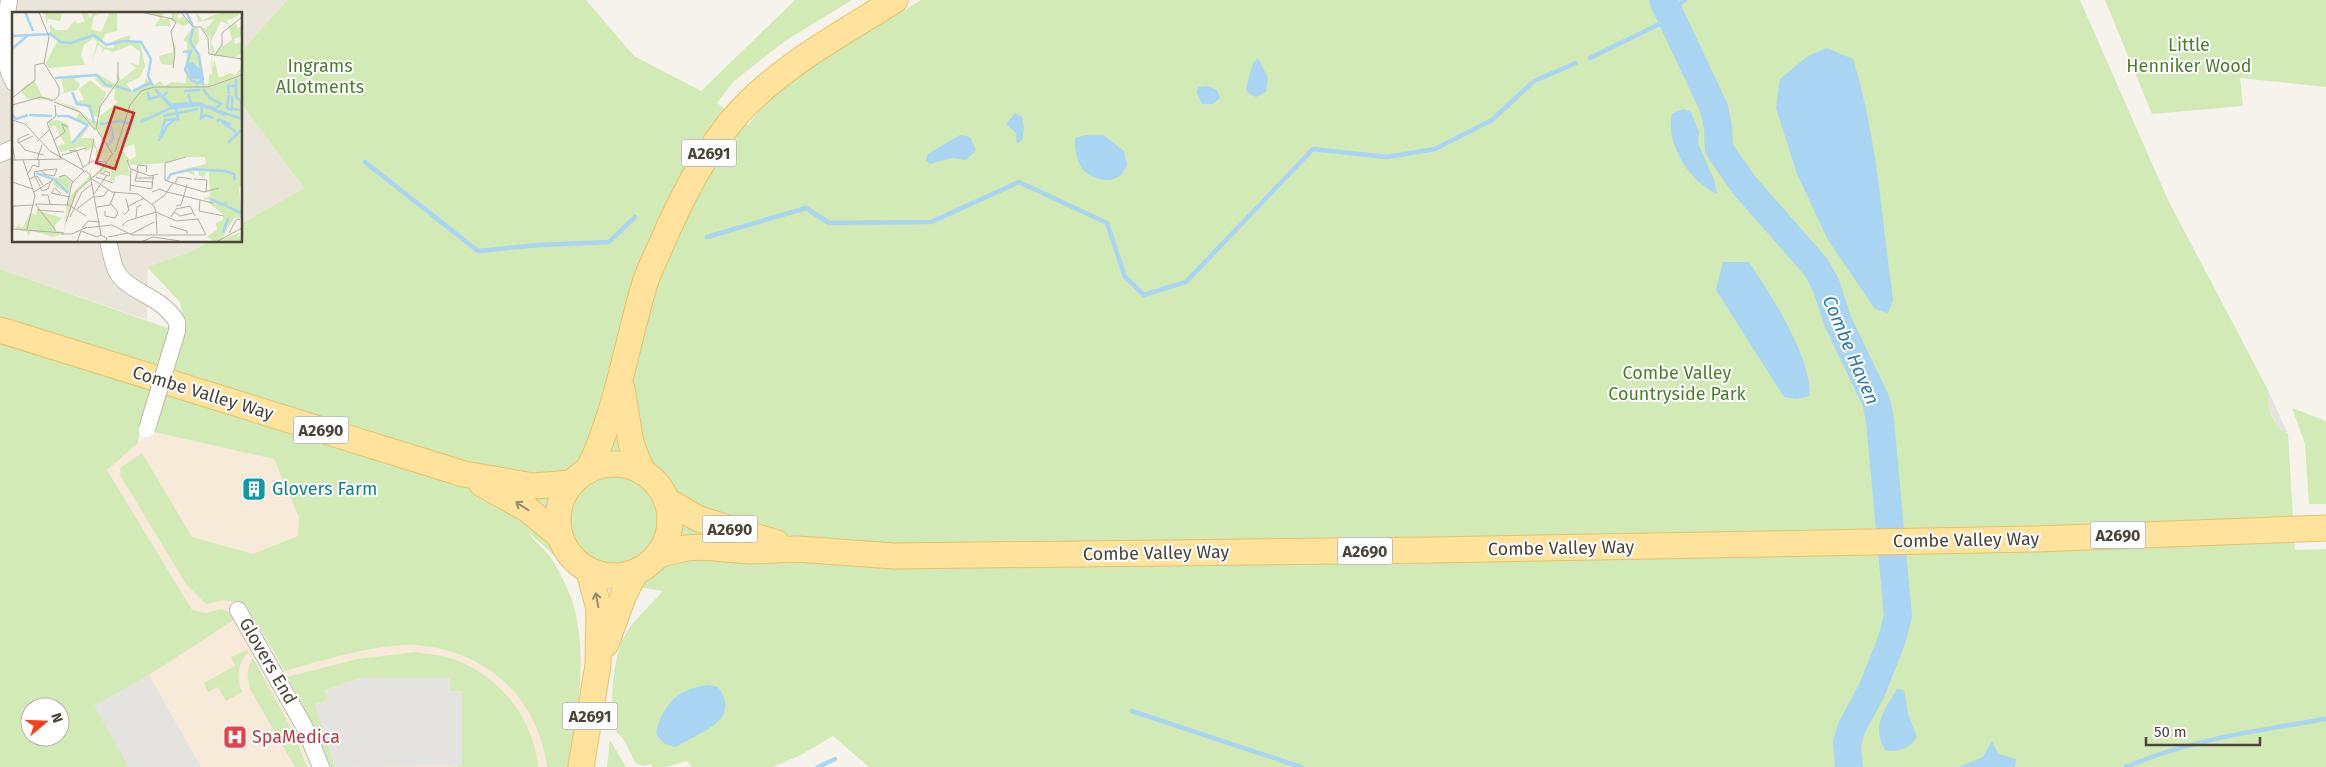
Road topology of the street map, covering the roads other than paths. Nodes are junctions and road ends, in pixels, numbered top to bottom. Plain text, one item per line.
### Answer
1 (10, 0) edge
2 (895, 0) edge
3 (2, 32) edge
4 (12, 80) edge
5 (12, 149) edge
6 (0, 154) edge
7 (108, 242) edge
8 (0, 330) edge
9 (620, 379) junction
10 (147, 430) dead end
11 (642, 472) junction
12 (464, 474) junction
13 (580, 477) junction
14 (666, 500) junction
15 (2326, 528) edge
16 (560, 536) junction
17 (797, 549) junction
18 (658, 555) junction
19 (589, 571) junction
20 (636, 572) junction
21 (238, 610) dead end
22 (598, 666) junction
23 (321, 767) edge
24 (581, 767) edge

1 - 3 street
2 - 9 main road, A2691
3 - 4 street
5 - 6 street
7 - 10 street, bridge
8 - 12 main road, Combe Valley Way / A2690
9 - 11 main road, A2691
9 - 13 main road, A2691
11 - 13 main road
11 - 14 main road
12 - 13 main road, Combe Valley Way / A2690
16 -> 12 main road, Combe Valley Way / A2690
13 - 16 main road
14 - 17 main road, Combe Valley Way / A2690
14 - 18 main road
15 - 17 main road, Combe Valley Way / A2690
16 - 19 main road
17 - 18 main road, Combe Valley Way / A2690
18 - 20 main road
19 - 20 main road
22 -> 19 main road, A2691
20 - 22 main road, A2691
21 - 23 street, Glovers End
22 - 24 main road, A2691

